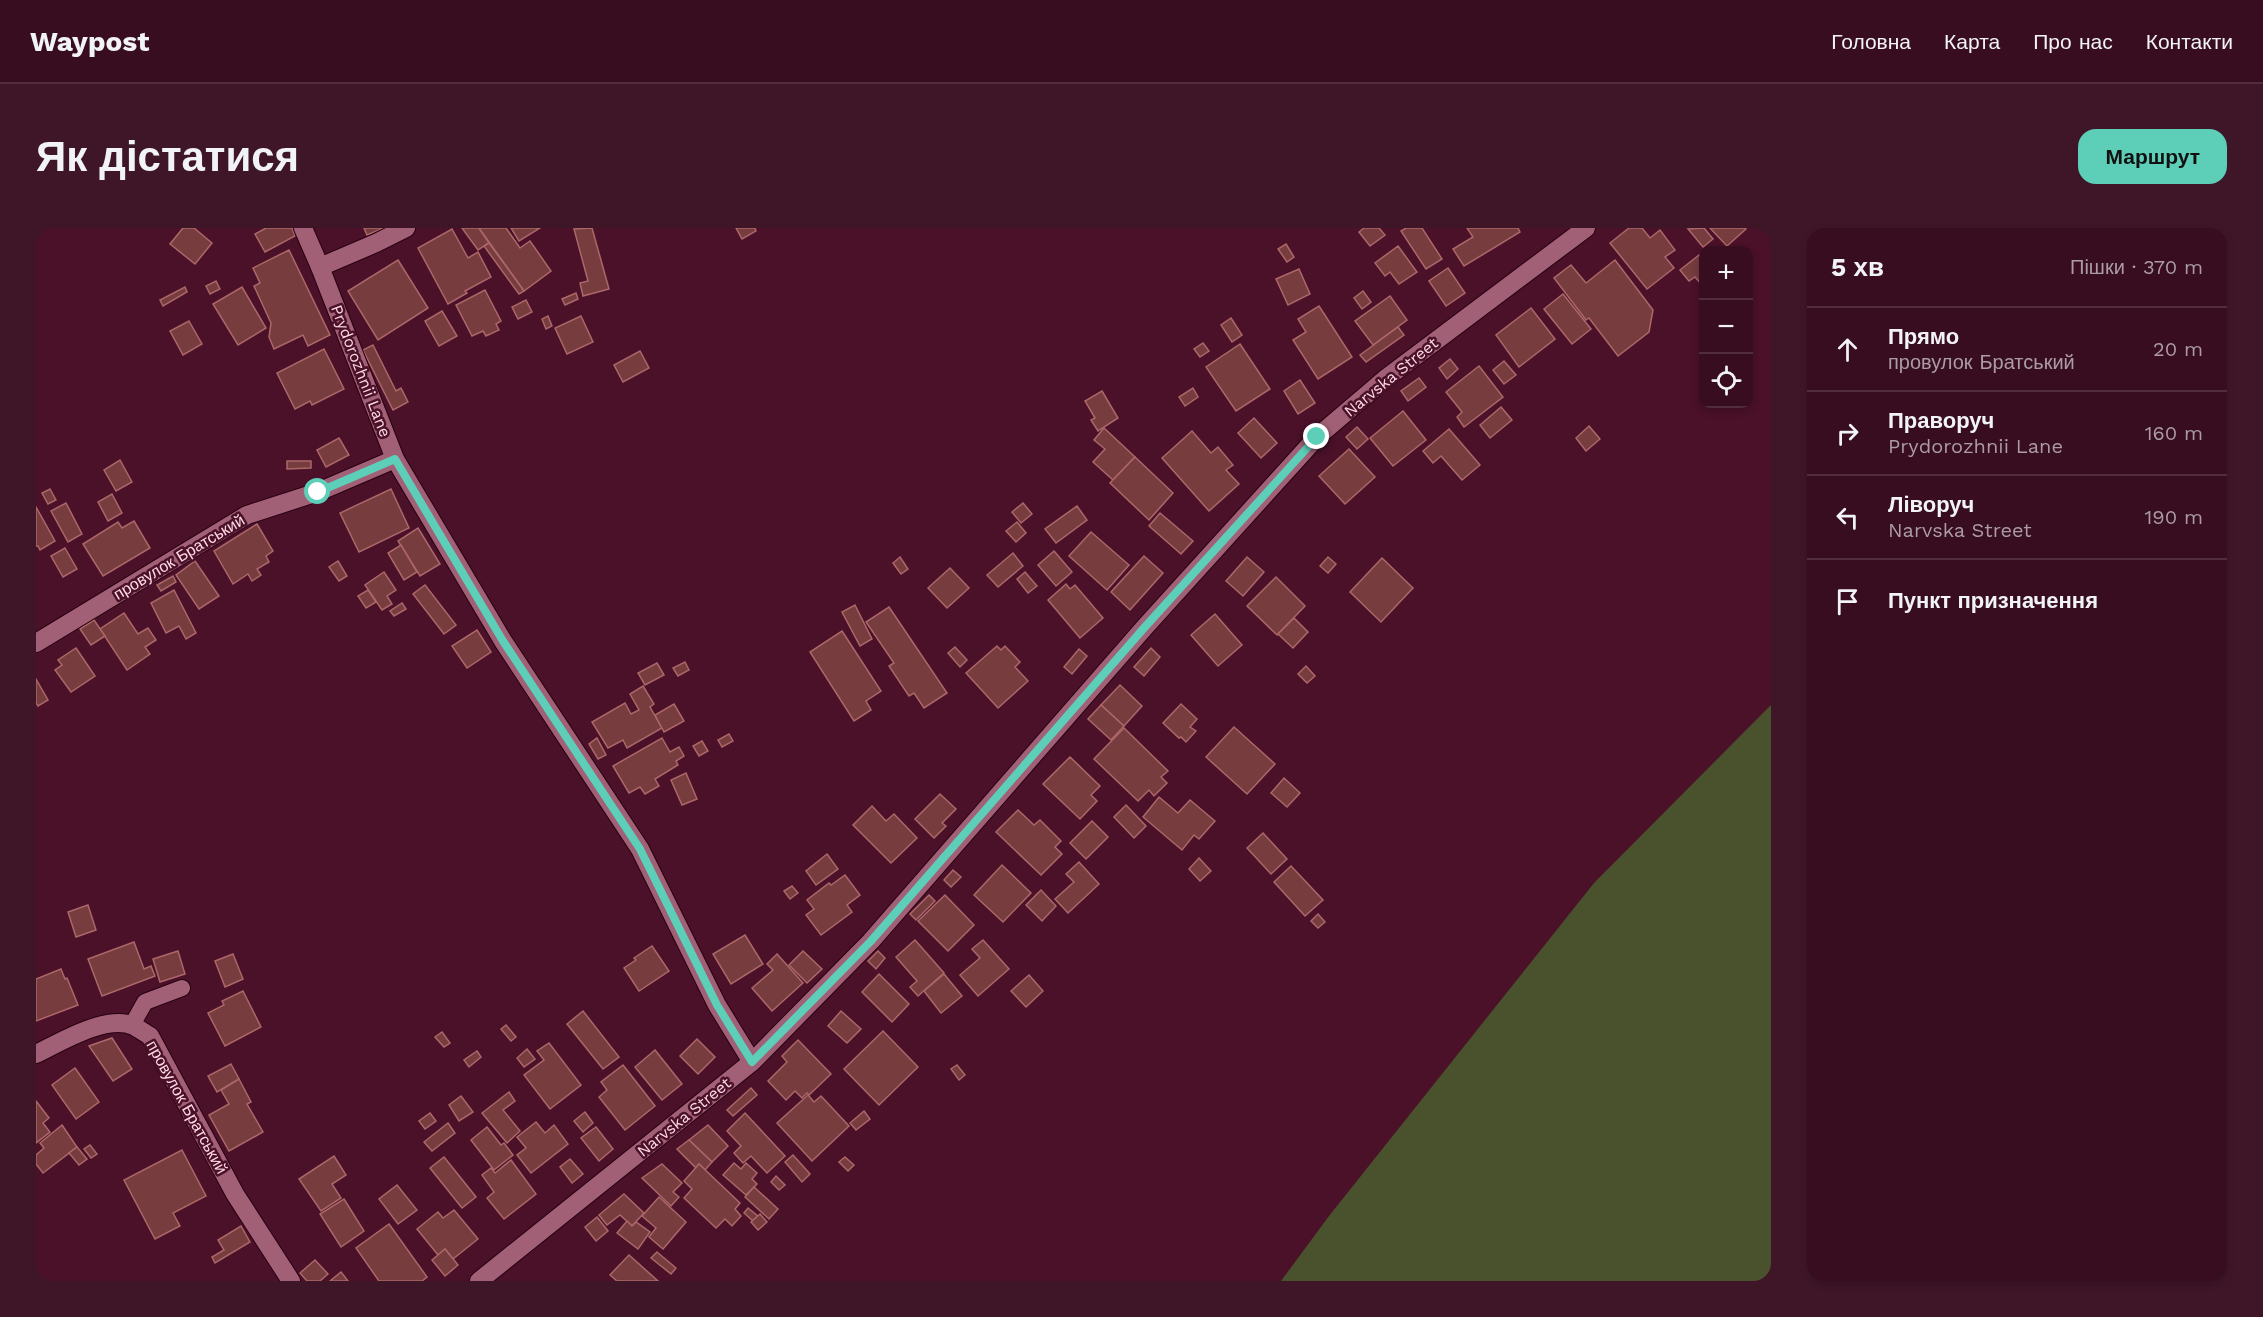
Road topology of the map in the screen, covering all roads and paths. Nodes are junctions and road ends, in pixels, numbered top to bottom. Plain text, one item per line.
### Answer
1 (303, 228) edge
2 (405, 228) edge
3 (1586, 228) edge
4 (320, 267) junction
5 (395, 459) junction
6 (36, 643) edge
7 (182, 988) dead end
8 (132, 1025) junction
9 (36, 1054) edge
10 (752, 1062) junction
11 (291, 1281) edge
12 (480, 1281) edge

1 - 4 street, Prydorozhnii Lane
2 - 4 street
3 - 10 street, Narvska Street
4 - 5 street, Prydorozhnii Lane
5 - 6 street, провулок Братський
5 - 10 street, Prydorozhnii Lane
7 - 8 lane
8 - 9 street, провулок Братський
8 - 11 street, провулок Братський
10 - 12 street, Narvska Street

